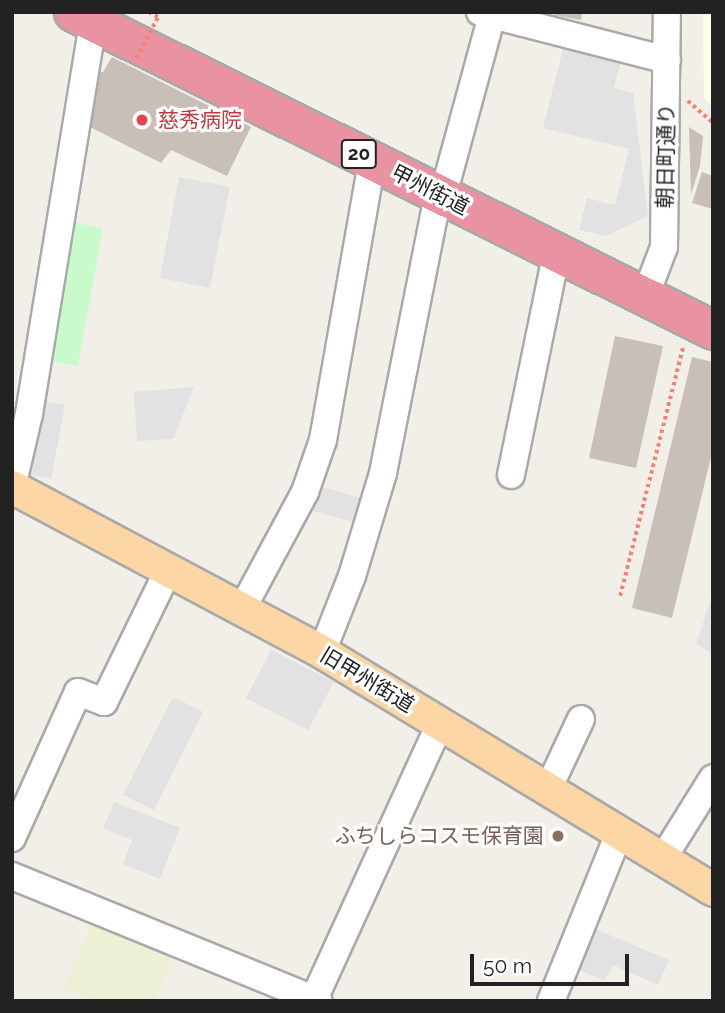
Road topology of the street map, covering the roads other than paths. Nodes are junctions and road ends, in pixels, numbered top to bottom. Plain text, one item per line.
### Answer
1 (667, 12) edge
2 (486, 14) edge
3 (95, 15) edge
4 (667, 60) junction
5 (372, 161) junction
6 (443, 186) junction
7 (556, 254) junction
8 (649, 288) junction
9 (705, 319) edge
10 (511, 475) dead end
11 (12, 487) edge
12 (169, 569) junction
13 (242, 609) junction
14 (322, 652) junction
15 (581, 719) dead end
16 (440, 724) junction
17 (713, 778) edge
18 (549, 787) junction
19 (620, 831) junction
20 (12, 838) edge
21 (663, 858) junction
22 (12, 876) edge
23 (713, 890) edge
24 (269, 992) edge
25 (316, 1000) edge
26 (551, 1001) edge

1 - 4 street, 朝日町通り
2 - 4 street
2 - 6 street
3 - 5 highway, 甲州街道 / 20
3 - 6 highway, 甲州街道 / 20
3 - 11 street
4 - 8 street, 朝日町通り
5 - 6 highway, 甲州街道 / 20
5 - 13 street
6 - 7 highway, 甲州街道 / 20
6 - 8 highway, 甲州街道 / 20
6 - 14 street
7 - 8 highway, 甲州街道 / 20
7 - 10 street
8 - 9 highway, 甲州街道 / 20
11 - 12 main road, 旧甲州街道
12 - 13 main road, 旧甲州街道
12 - 20 street
13 - 14 main road, 旧甲州街道
14 - 16 main road, 旧甲州街道
15 - 18 street
16 - 18 main road, 旧甲州街道
16 - 25 street
17 - 21 street
18 - 19 main road, 旧甲州街道
19 - 21 main road, 旧甲州街道
19 - 26 street
21 - 23 main road, 旧甲州街道
22 - 24 street
24 - 25 street

